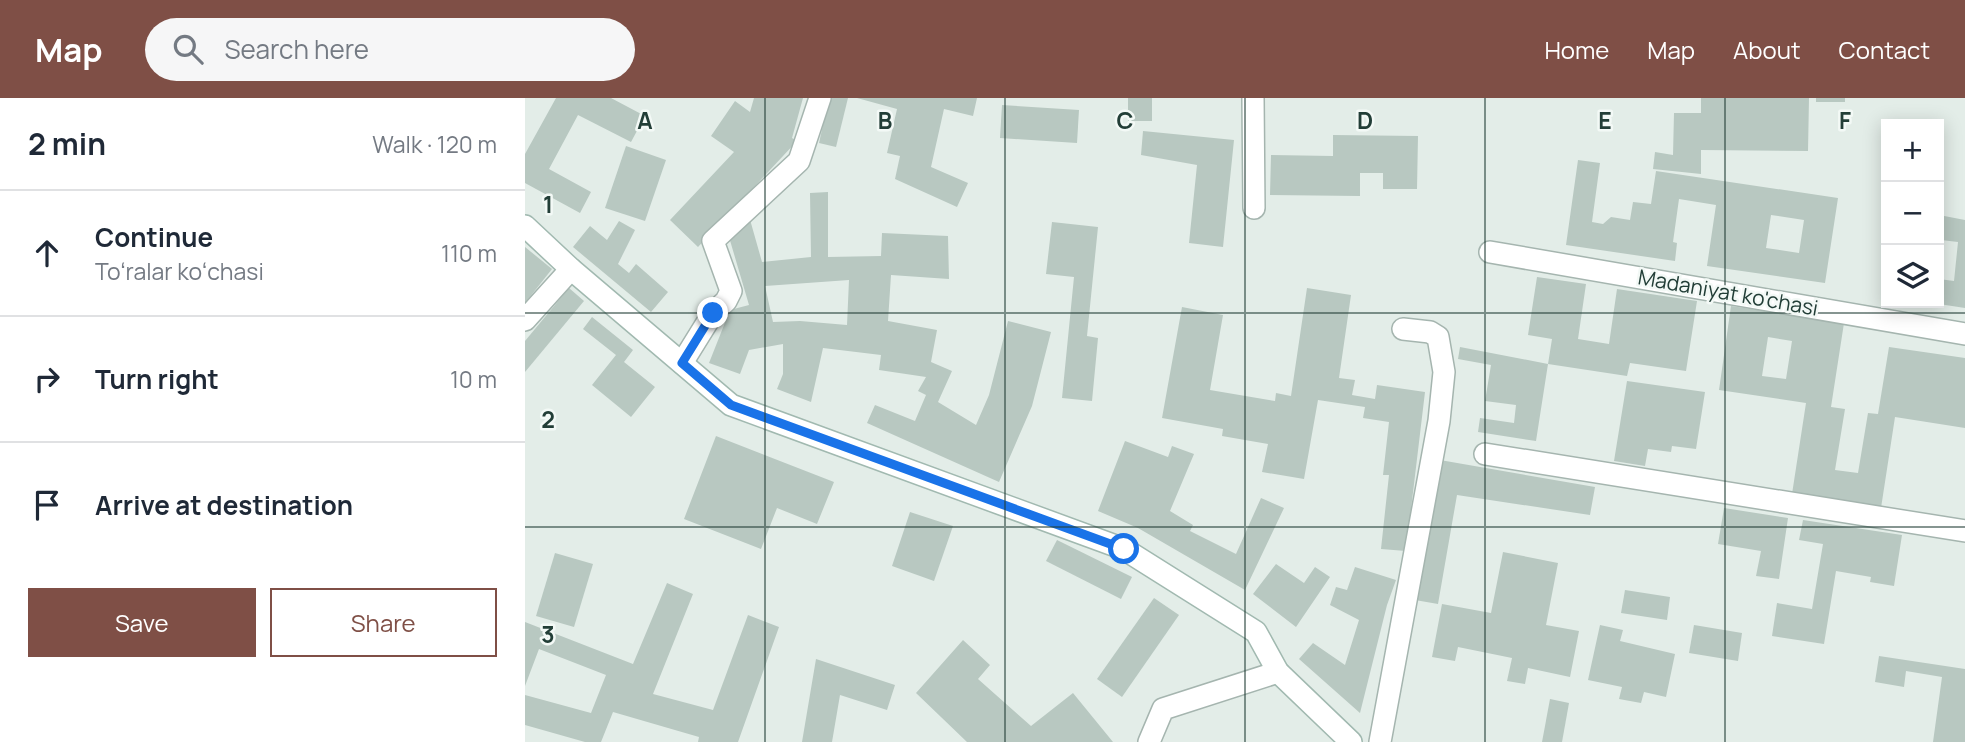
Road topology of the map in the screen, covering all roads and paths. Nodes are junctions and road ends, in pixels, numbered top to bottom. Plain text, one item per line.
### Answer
1 (820, 98) edge
2 (1253, 98) edge
3 (1254, 208) dead end
4 (525, 226) edge
5 (1490, 252) dead end
6 (571, 269) junction
7 (525, 320) edge
8 (1403, 329) dead end
9 (1965, 334) edge
10 (682, 363) junction
11 (1485, 454) dead end
12 (1965, 531) edge
13 (1278, 672) junction
14 (1149, 742) edge
15 (1351, 742) edge
16 (1380, 742) edge

1 - 10 street
2 - 3 street
4 - 6 street
5 - 9 street, Madaniyat ko'chasi
6 - 7 street
6 - 10 street
8 - 16 street
10 - 13 street
11 - 12 street
13 - 14 street
13 - 15 street

